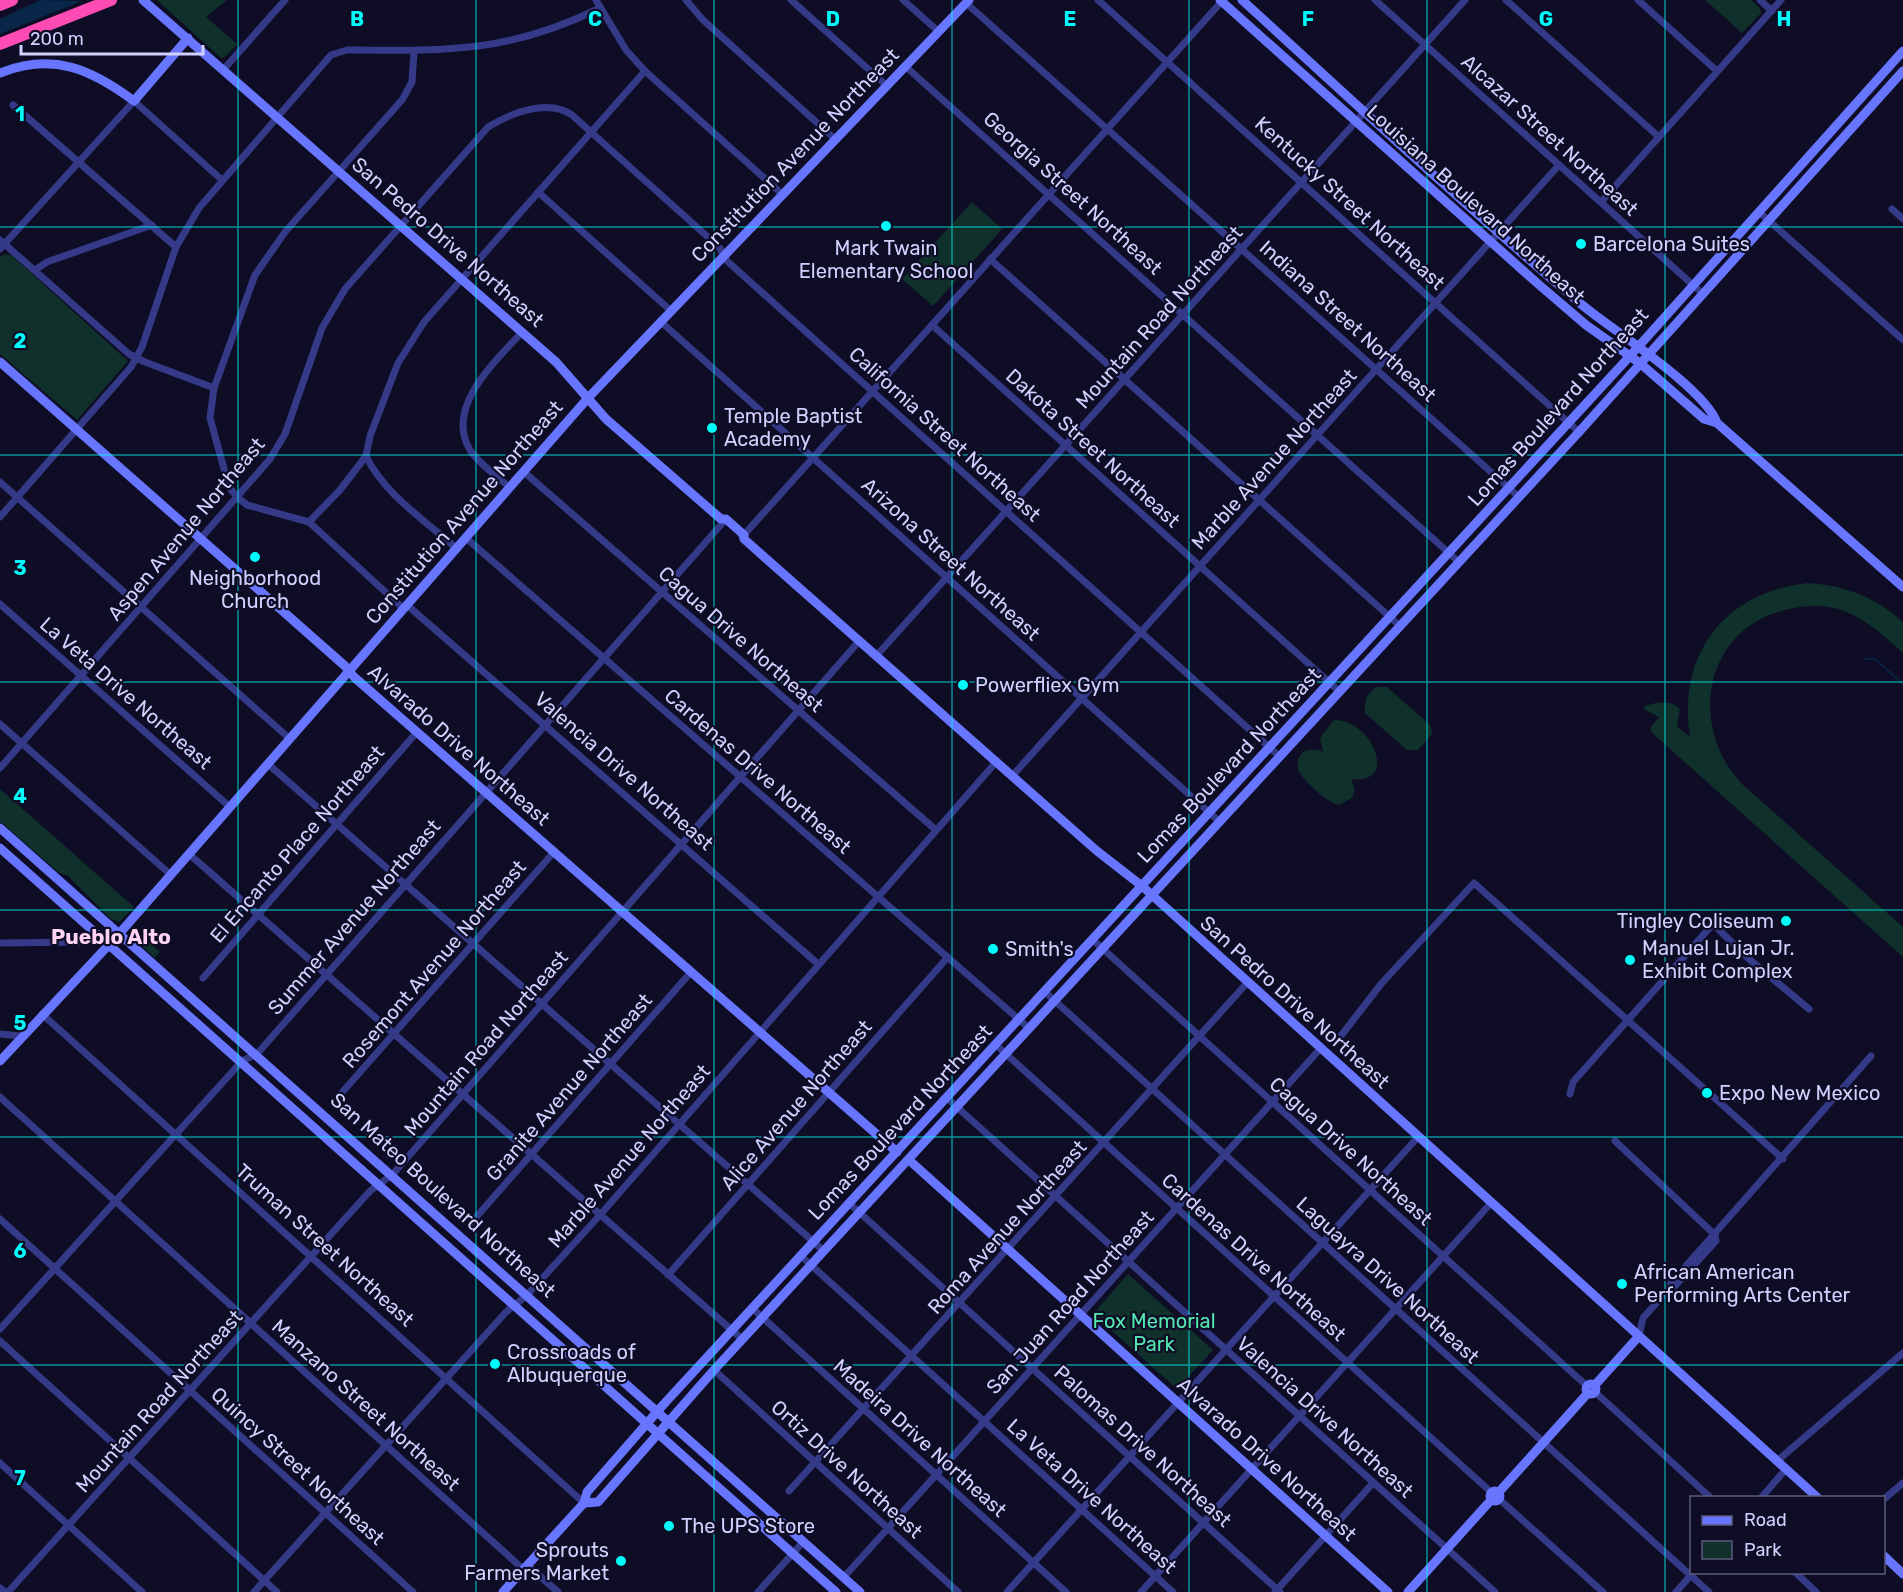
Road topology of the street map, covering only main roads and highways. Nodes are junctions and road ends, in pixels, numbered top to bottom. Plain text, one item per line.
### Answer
1 (12, 0) edge
2 (111, 0) edge
3 (1221, 0) edge
4 (1242, 0) edge
5 (968, 1) edge
6 (145, 2) edge
7 (0, 5) edge
8 (188, 38) junction
9 (0, 44) edge
10 (1903, 51) edge
11 (1903, 71) edge
12 (0, 73) edge
13 (1638, 346) junction
14 (1649, 355) junction
15 (1630, 356) junction
16 (0, 362) edge
17 (1641, 364) junction
18 (588, 398) junction
19 (1717, 423) junction
20 (1903, 587) edge
21 (350, 670) junction
22 (0, 828) edge
23 (0, 848) edge
24 (1142, 886) junction
25 (1152, 896) junction
26 (119, 934) junction
27 (110, 944) junction
28 (0, 1061) edge
29 (897, 1152) junction
30 (909, 1160) junction
31 (1639, 1336) junction
32 (658, 1412) junction
33 (668, 1420) junction
34 (648, 1424) junction
35 (659, 1432) junction
36 (1817, 1496) edge
37 (584, 1503) junction
38 (1885, 1557) edge
39 (1903, 1574) edge
40 (503, 1592) edge
41 (836, 1592) edge
42 (860, 1592) edge
43 (1388, 1592) edge
44 (1408, 1592) edge

1 - 7 highway
2 - 9 highway
3 - 15 main road, Louisiana Boulevard Northeast
4 - 13 main road, Louisiana Boulevard Northeast
5 - 18 main road, Constitution Avenue Northeast
6 - 8 main road, San Pedro Drive Northeast
8 - 12 main road
8 - 18 main road, San Pedro Drive Northeast
10 - 13 main road, Lomas Boulevard Northeast
11 - 14 main road, Lomas Boulevard Northeast
13 - 14 main road, Louisiana Boulevard Northeast
13 - 15 main road, Lomas Boulevard Northeast
14 - 17 main road, Lomas Boulevard Northeast
14 - 19 main road, Louisiana Boulevard Northeast
15 - 17 main road, Louisiana Boulevard Northeast
15 - 24 main road, Lomas Boulevard Northeast
16 - 21 main road, Alvarado Drive Northeast
17 - 19 main road, Louisiana Boulevard Northeast
17 - 25 main road, Lomas Boulevard Northeast
18 - 21 main road, Constitution Avenue Northeast
18 - 24 main road, San Pedro Drive Northeast
19 - 20 main road, Louisiana Boulevard Northeast
21 - 26 main road, Constitution Avenue Northeast
21 - 29 main road, Alvarado Drive Northeast
22 - 26 main road, San Mateo Boulevard Northeast
23 - 27 main road, San Mateo Boulevard Northeast
24 - 25 main road, San Pedro Drive Northeast
24 - 29 main road, Lomas Boulevard Northeast
25 - 30 main road, Lomas Boulevard Northeast
25 - 31 main road, San Pedro Drive Northeast
26 - 27 main road, Constitution Avenue Northeast
26 - 32 main road, San Mateo Boulevard Northeast
27 - 28 main road, Constitution Avenue Northeast
27 - 34 main road, San Mateo Boulevard Northeast
29 - 32 main road, Lomas Boulevard Northeast
30 - 33 main road, Lomas Boulevard Northeast
30 - 43 main road, Alvarado Drive Northeast
31 - 36 main road, San Pedro Drive Northeast
31 - 44 main road
32 - 33 main road, San Mateo Boulevard Northeast
32 - 34 main road, Lomas Boulevard Northeast
33 - 35 main road, Lomas Boulevard Northeast
33 - 42 main road, San Mateo Boulevard Northeast
34 - 35 main road, San Mateo Boulevard Northeast
34 - 37 main road, Lomas Boulevard Northeast
35 - 37 main road, Lomas Boulevard Northeast
35 - 41 main road, San Mateo Boulevard Northeast
37 - 40 main road, Lomas Boulevard Northeast
38 - 39 main road

